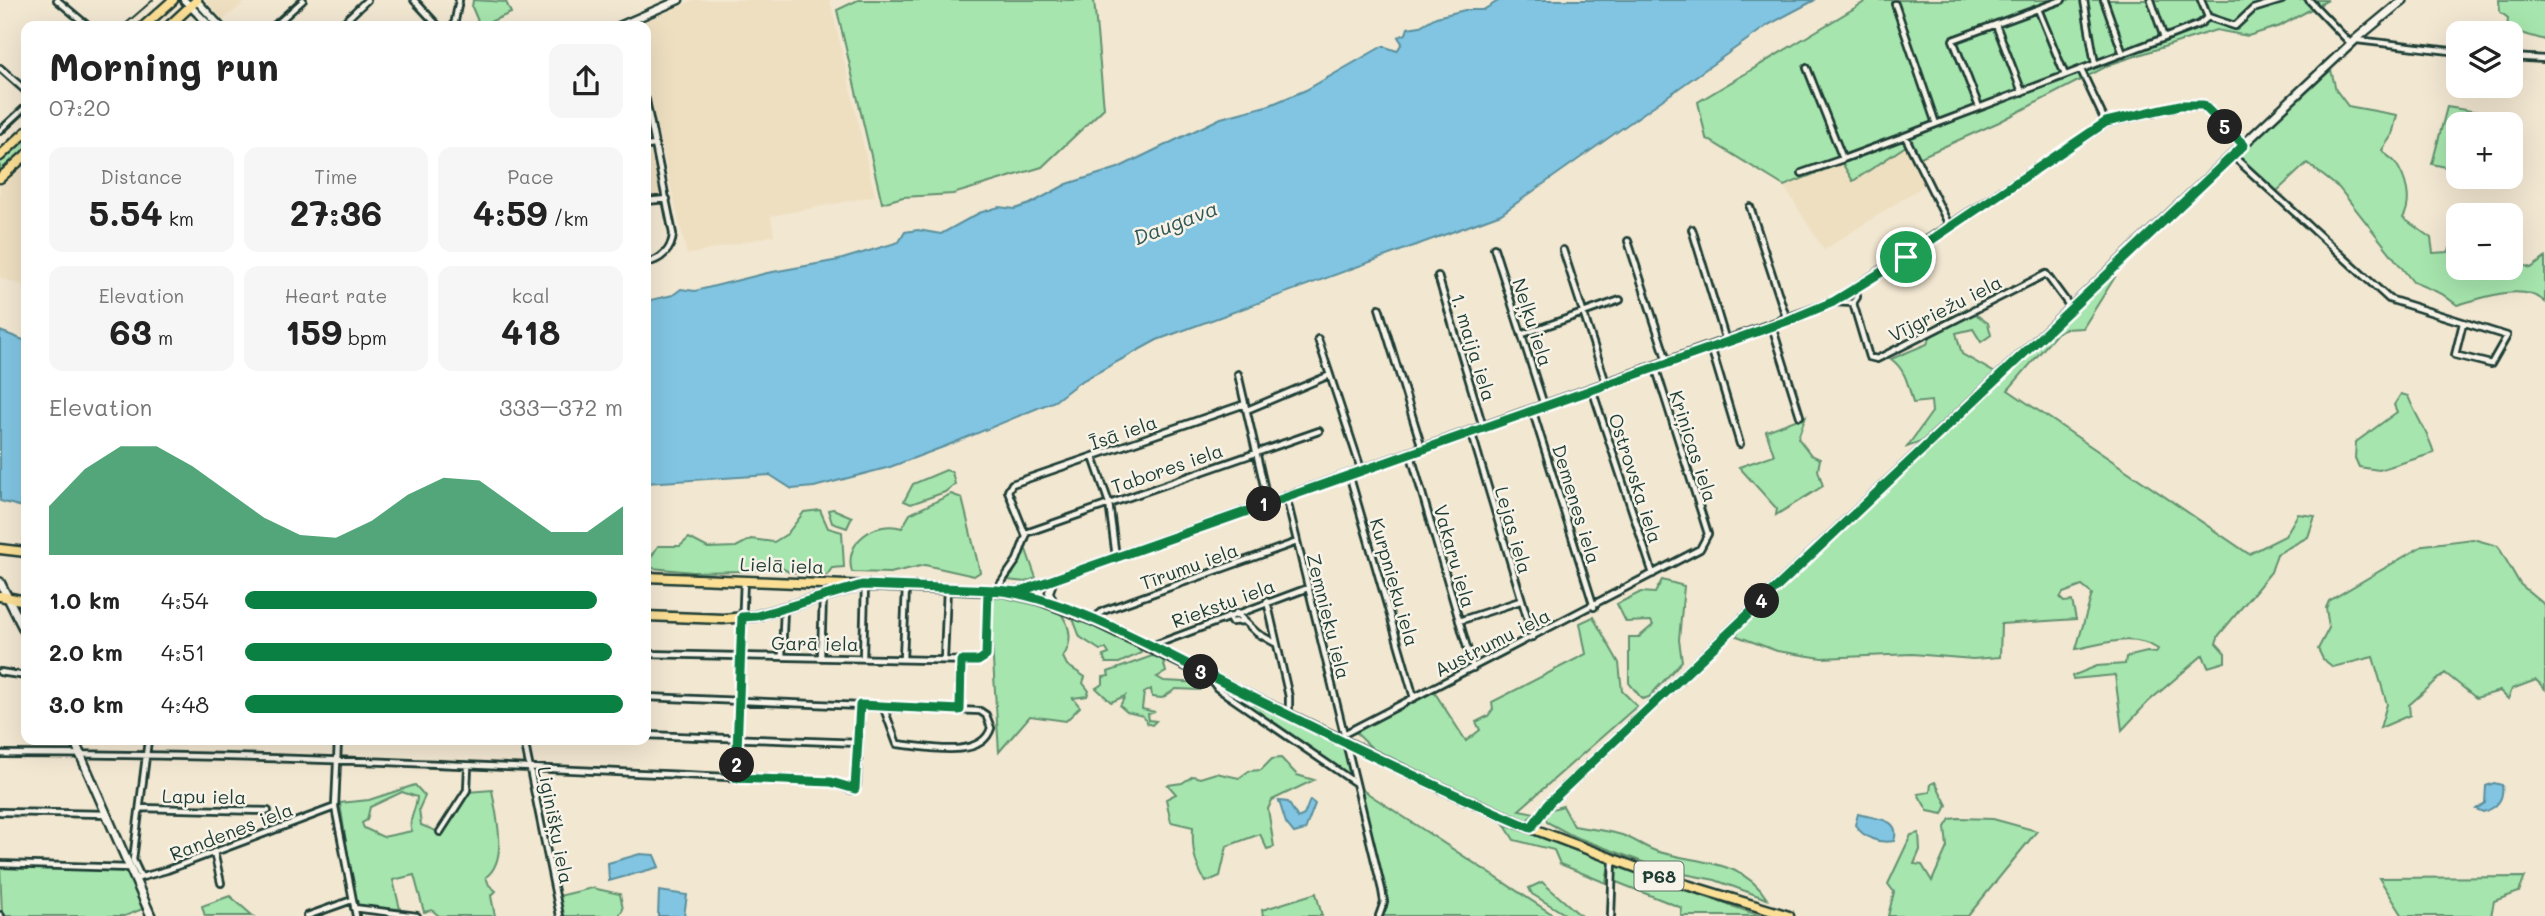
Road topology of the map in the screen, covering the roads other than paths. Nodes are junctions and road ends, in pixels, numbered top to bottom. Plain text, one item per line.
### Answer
1 (57, 0) edge
2 (173, 0) edge
3 (303, 0) edge
4 (368, 0) edge
5 (414, 0) edge
6 (458, 0) edge
7 (679, 0) edge
8 (2062, 0) edge
9 (2084, 0) edge
10 (2104, 0) edge
11 (2151, 0) edge
12 (2200, 0) edge
13 (2250, 0) edge
14 (2281, 0) edge
15 (2309, 0) edge
16 (2403, 0) edge
17 (193, 1) edge
18 (1895, 4) dead end
19 (2038, 9) junction
20 (2253, 9) junction
21 (2208, 17) junction
22 (82, 21) edge
23 (150, 21) edge
24 (174, 21) edge
25 (207, 21) edge
26 (215, 21) edge
27 (280, 21) edge
28 (345, 21) edge
29 (433, 21) edge
30 (455, 21) edge
31 (636, 21) edge
32 (1996, 25) junction
33 (2164, 38) junction
34 (2354, 42) junction
35 (2446, 51) edge
36 (2123, 54) junction
37 (2523, 58) edge
38 (2545, 59) edge
39 (2095, 64) junction
40 (0, 68) edge
41 (1807, 68) dead end
42 (2081, 70) junction
43 (6, 74) junction
44 (2065, 75) junction
45 (0, 80) edge
46 (21, 87) edge
47 (2022, 92) junction
48 (1979, 107) junction
49 (21, 112) edge
50 (2106, 122) junction
51 (1936, 124) junction
52 (651, 126) edge
53 (0, 131) edge
54 (1905, 136) junction
55 (21, 137) edge
56 (651, 145) edge
57 (655, 145) junction
58 (2244, 145) junction
59 (0, 156) edge
60 (2233, 156) junction
61 (21, 159) edge
62 (1843, 159) junction
63 (1802, 173) dead end
64 (0, 178) edge
65 (667, 199) junction
66 (651, 201) edge
67 (1751, 206) dead end
68 (1950, 227) junction
69 (1692, 229) dead end
70 (1628, 241) dead end
71 (1494, 248) dead end
72 (1563, 250) dead end
73 (651, 262) edge
74 (1438, 276) dead end
75 (1856, 288) junction
76 (1620, 300) dead end
77 (1833, 302) junction
78 (1853, 303) junction
79 (1379, 308) dead end
80 (2071, 309) junction
81 (1583, 312) junction
82 (1787, 321) junction
83 (2463, 323) junction
84 (1772, 326) junction
85 (1524, 334) junction
86 (1318, 339) dead end
87 (1726, 342) junction
88 (1711, 347) junction
89 (1667, 361) junction
90 (1654, 366) junction
91 (1238, 374) dead end
92 (1330, 375) junction
93 (1606, 384) junction
94 (1592, 389) junction
95 (1544, 405) junction
96 (1246, 407) junction
97 (1532, 409) junction
98 (1800, 416) dead end
99 (1483, 427) junction
100 (1319, 431) dead end
101 (1471, 431) junction
102 (1740, 444) dead end
103 (1422, 448) junction
104 (1256, 452) junction
105 (1410, 452) junction
106 (1093, 457) junction
107 (1361, 469) junction
108 (1349, 474) junction
109 (1286, 496) junction
110 (1109, 503) junction
111 (1268, 503) junction
112 (1026, 533) junction
113 (1708, 534) joint
114 (1297, 542) junction
115 (0, 549) edge
116 (21, 551) edge
117 (1116, 557) junction
118 (1653, 575) junction
119 (651, 577) edge
120 (1054, 579) junction
121 (744, 580) junction
122 (0, 582) edge
123 (863, 585) junction
124 (906, 586) junction
125 (947, 588) junction
126 (1308, 588) junction
127 (992, 590) junction
128 (1018, 592) junction
129 (823, 596) junction
130 (5, 597) edge
131 (1267, 601) junction
132 (1520, 601) junction
133 (1054, 604) junction
134 (1594, 607) junction
135 (784, 608) junction
136 (1236, 613) junction
137 (651, 616) edge
138 (1228, 616) junction
139 (742, 617) junction
140 (1092, 620) junction
141 (1243, 621) junction
142 (1459, 621) junction
143 (21, 625) edge
144 (1533, 637) junction
145 (1275, 643) junction
146 (1149, 647) junction
147 (651, 654) edge
148 (782, 656) junction
149 (741, 657) junction
150 (821, 657) junction
151 (863, 658) junction
152 (903, 659) junction
153 (944, 660) junction
154 (961, 661) junction
155 (1473, 668) junction
156 (0, 672) edge
157 (21, 675) edge
158 (1210, 676) junction
159 (651, 697) edge
160 (1414, 698) junction
161 (740, 702) junction
162 (860, 705) junction
163 (884, 706) junction
164 (960, 710) junction
165 (1289, 716) junction
166 (651, 735) edge
167 (738, 740) junction
168 (1347, 740) junction
169 (859, 743) junction
170 (76, 745) edge
171 (148, 745) edge
172 (338, 745) edge
173 (525, 745) edge
174 (79, 753) junction
175 (0, 754) edge
176 (147, 757) junction
177 (337, 761) junction
178 (468, 766) junction
179 (531, 768) junction
180 (736, 778) junction
181 (1355, 782) junction
182 (335, 807) junction
183 (140, 808) junction
184 (268, 811) dead end
185 (0, 812) edge
186 (107, 814) junction
187 (1531, 828) junction
188 (440, 832) dead end
189 (214, 852) junction
190 (1613, 860) junction
191 (0, 864) edge
192 (130, 868) junction
193 (138, 878) junction
194 (221, 883) dead end
195 (352, 900) junction
196 (354, 908) junction
197 (1771, 914) edge
198 (151, 916) edge
199 (307, 916) edge
200 (356, 916) edge
201 (417, 916) edge
202 (560, 916) edge
203 (1379, 916) edge
204 (1611, 916) edge
205 (1789, 916) edge

1 - 22 street
2 - 23 main road
3 - 27 street
4 - 28 street
5 - 29 street
6 - 30 street
7 - 31 street
8 - 19 street
9 - 39 street
10 - 36 street
11 - 33 street
12 - 21 street
13 - 20 street
14 - 20 street
15 - 34 street
16 - 34 main road
17 - 24 main road
17 - 25 street
17 - 26 street
18 - 51 street
19 - 32 street
19 - 44 street
20 - 21 street
21 - 33 street
32 - 47 street
32 - 48 street
33 - 36 street
34 - 35 street
34 - 58 main road
36 - 39 street
37 - 38 street
39 - 42 street
40 - 43 street
41 - 62 street
42 - 44 street
42 - 50 street
43 - 45 street
43 - 46 street
44 - 47 street
47 - 48 street
48 - 51 street
49 - 53 street
50 - 58 street
50 - 68 street, Lielā iela
51 - 54 street
52 - 57 street
54 - 62 street
54 - 68 street
55 - 59 main road
56 - 57 street
57 - 65 street
58 - 60 main road
60 - 80 main road
60 - 83 street
61 - 64 main road
62 - 63 street
65 - 66 street
65 - 73 street
67 - 82 street
68 - 75 street, Lielā iela
69 - 87 street
70 - 89 street
71 - 85 street, Neļķu iela
72 - 81 street
74 - 99 street, 1. maija iela
75 - 77 street, Lielā iela
75 - 78 street
76 - 81 street
77 - 78 street
77 - 82 street, Lielā iela
78 - 80 street, Vījgriežu iela
79 - 103 street
80 - 187 main road
81 - 85 street
81 - 93 street
82 - 84 street, Lielā iela
83 - 83 street
84 - 87 street, Lielā iela
84 - 98 street
85 - 95 street, Neļķu iela
86 - 92 street
87 - 88 street, Lielā iela
88 - 89 street, Lielā iela
88 - 102 street
89 - 90 street, Lielā iela
90 - 93 street, Lielā iela
90 - 113 street, Kriņicas iela
91 - 96 street
92 - 96 street, Īsā iela
92 - 107 street
93 - 94 street, Lielā iela
94 - 95 street, Lielā iela
94 - 118 street, Ostrovska iela
95 - 97 street, Lielā iela
96 - 104 street
96 - 106 street, Īsā iela
97 - 99 street, Lielā iela
97 - 134 street, Demenes iela
99 - 101 street, Lielā iela
100 - 104 street, Tabores iela
101 - 103 street, Lielā iela
101 - 132 street, Lejas iela
103 - 105 street, Lielā iela
104 - 110 street, Tabores iela
104 - 111 street
105 - 107 street, Lielā iela
105 - 142 street, Vakaru iela
106 - 110 street
106 - 112 street, Īsā iela
107 - 108 street, Lielā iela
108 - 109 street, Lielā iela
108 - 160 street, Kurpnieku iela
109 - 111 street, Lielā iela
109 - 114 street, Zemnieku iela
110 - 112 street, Tabores iela
110 - 117 street
111 - 117 street, Lielā iela
112 - 127 street
113 - 118 street, Austrumu iela
114 - 126 street, Zemnieku iela
114 - 140 street, Tīrumu iela
115 - 116 main road
117 - 120 street, Lielā iela
118 - 134 street, Austrumu iela
119 - 121 main road, Lielā iela / P68
120 - 128 street, Lielā iela
120 - 133 street
121 - 123 main road, Lielā iela / P68
121 - 139 street
122 - 130 main road
123 - 124 main road, Lielā iela / P68
123 - 129 main road, P68
123 - 151 street
124 - 125 main road, Lielā iela / P68
124 - 152 street
125 - 127 main road, Lielā iela / P68
125 - 153 street
126 - 131 street, Riekstu iela
126 - 168 street, Zemnieku iela
127 - 128 main road, Lielā iela / P68
127 - 154 street, Garā iela
128 - 133 main road, P68
129 - 135 main road, P68
129 - 150 street
130 - 143 main road
131 - 136 street, Riekstu iela
131 - 145 street
132 - 142 street
132 - 144 street, Lejas iela
133 - 140 main road, P68
134 - 144 street, Austrumu iela
135 - 139 main road, P68
135 - 148 street
136 - 138 street, Riekstu iela
136 - 141 street
137 - 139 main road, P68
138 - 141 street
138 - 146 street, Riekstu iela
139 - 149 street
140 - 146 main road, P68
141 - 145 street
142 - 155 street, Vakaru iela
144 - 155 street, Austrumu iela
145 - 165 street
146 - 158 main road, P68
147 - 149 street, Garā iela
148 - 149 street, Garā iela
148 - 150 street, Garā iela
149 - 161 street
150 - 151 street, Garā iela
151 - 152 street, Garā iela
152 - 153 street, Garā iela
153 - 154 street, Garā iela
154 - 164 street
155 - 160 street, Austrumu iela
156 - 157 street
158 - 165 main road, P68
158 - 181 street
159 - 161 street
160 - 168 street, Austrumu iela
161 - 162 street
161 - 167 street
162 - 163 street
162 - 169 street
163 - 164 street
163 - 164 street
165 - 168 main road, P68
166 - 167 street
167 - 169 street
167 - 180 street
168 - 181 street, Zemnieku iela
168 - 187 main road, P68
169 - 180 street
170 - 174 main road
171 - 176 street
172 - 177 street
173 - 179 street, Liginišķu iela
174 - 175 street
174 - 176 street
174 - 186 main road
176 - 177 street
176 - 183 street
177 - 178 street
177 - 182 street
178 - 179 street
178 - 188 street
179 - 180 street
179 - 202 street, Liginišķu iela
181 - 203 street, Zemnieku iela
182 - 189 street, Randenes iela
182 - 195 street
183 - 184 street, Lapu iela
183 - 193 street
185 - 186 street
186 - 192 main road
187 - 190 main road, P68
189 - 193 street, Randenes iela
189 - 194 street
190 - 197 main road, P68
190 - 204 street
191 - 192 street
192 - 193 main road
193 - 198 main road
195 - 196 street
195 - 199 street
196 - 200 street
196 - 201 street
197 - 205 main road, P68

